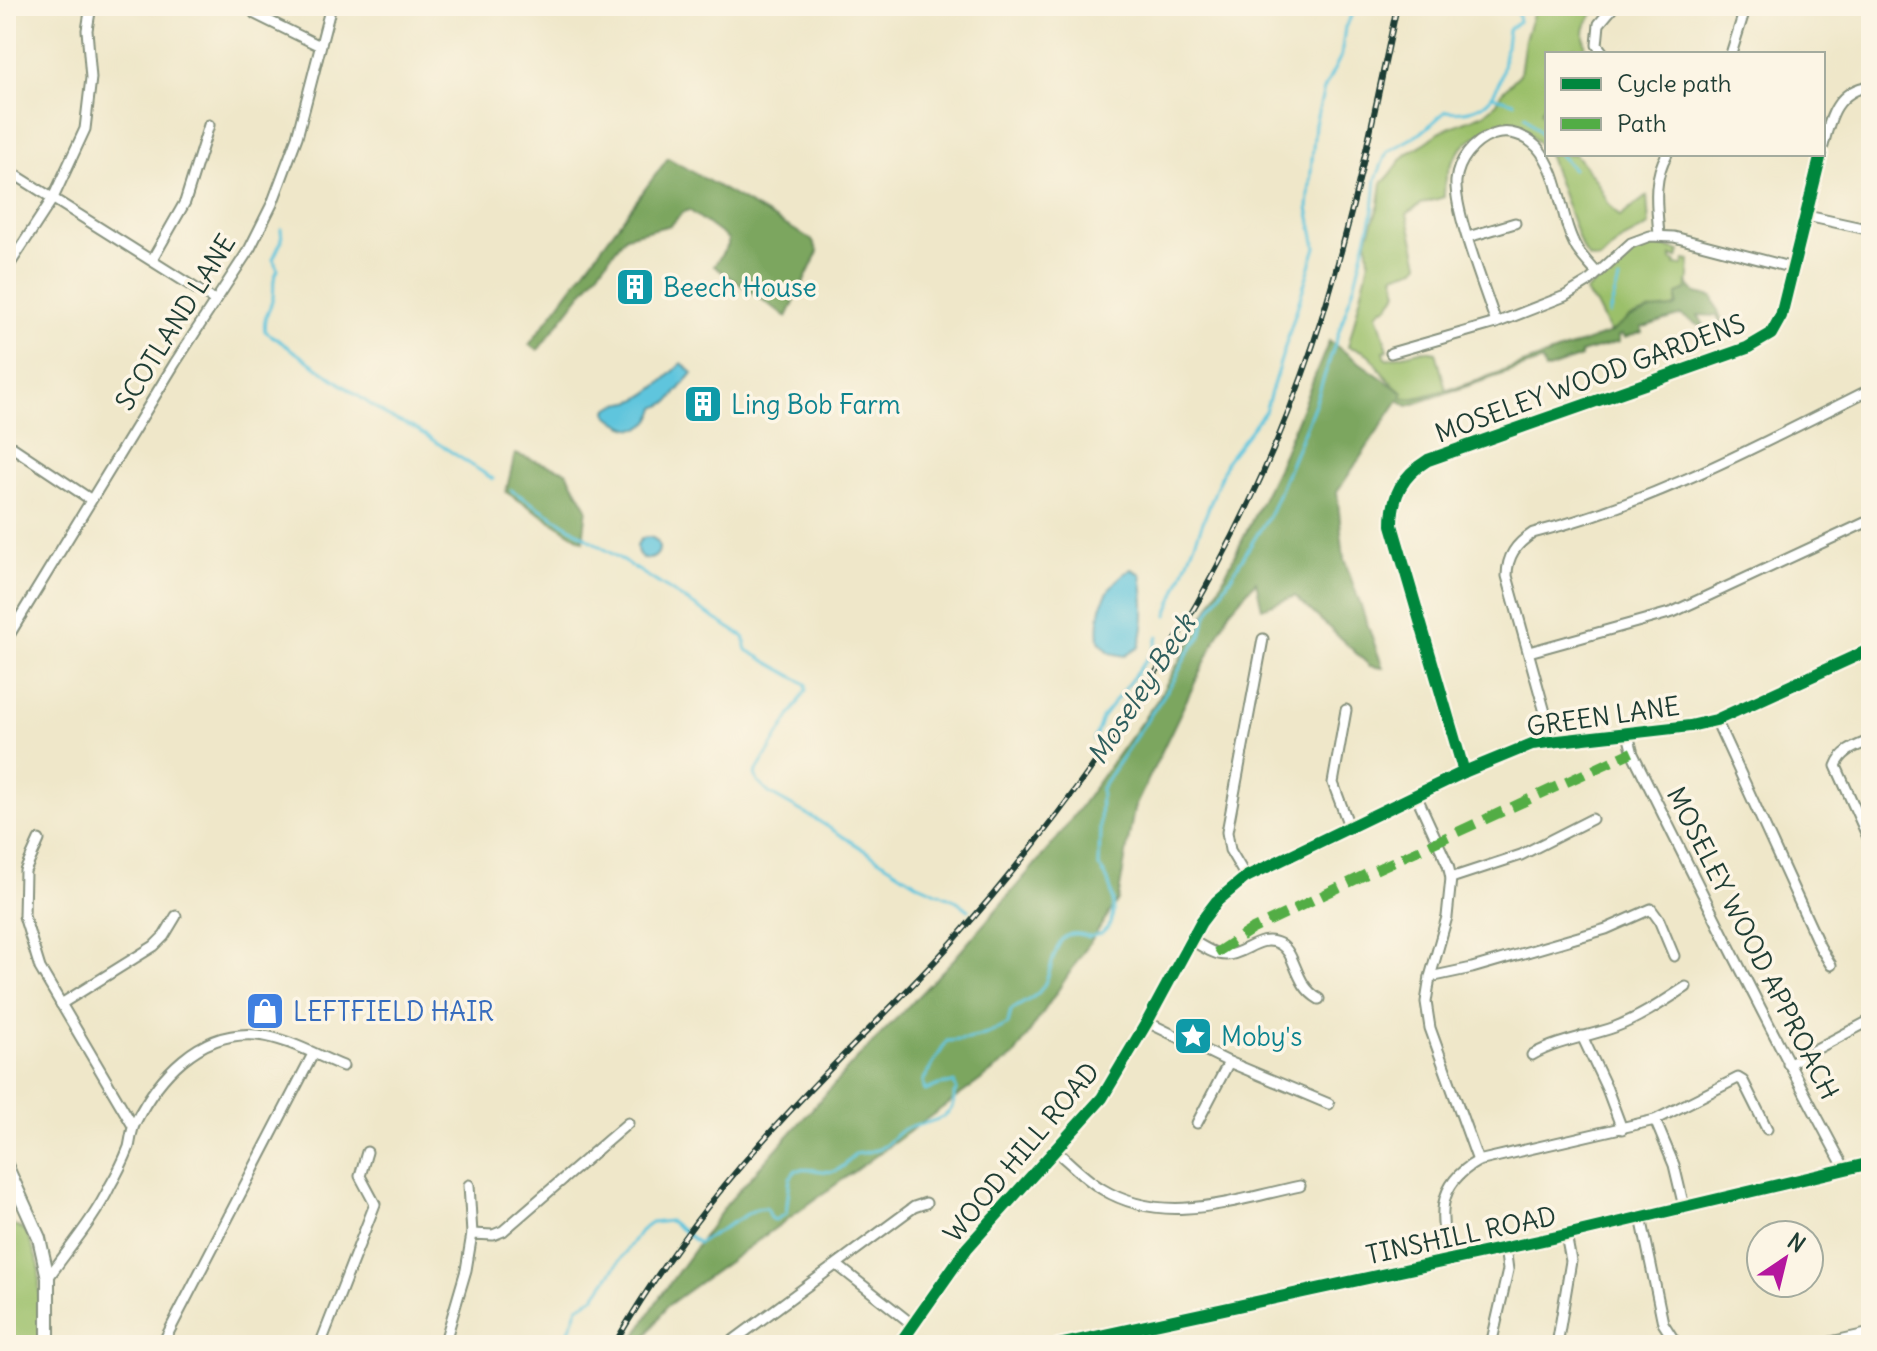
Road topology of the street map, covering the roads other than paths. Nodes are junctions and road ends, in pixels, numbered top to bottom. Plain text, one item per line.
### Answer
1 (91, 6) edge
2 (252, 6) edge
3 (331, 6) edge
4 (1614, 6) edge
5 (1735, 6) edge
6 (1746, 6) edge
7 (320, 46) junction
8 (1602, 52) edge
9 (1732, 52) edge
10 (1871, 86) edge
11 (209, 125) dead end
12 (1825, 138) edge
13 (1666, 156) edge
14 (1821, 156) edge
15 (6, 169) edge
16 (53, 198) junction
17 (1807, 216) junction
18 (1515, 223) dead end
19 (1871, 230) edge
20 (1659, 235) junction
21 (1468, 237) junction
22 (152, 260) junction
23 (1793, 268) junction
24 (6, 270) edge
25 (1597, 273) junction
26 (214, 300) junction
27 (1496, 323) junction
28 (1391, 353) dead end
29 (1871, 389) edge
30 (6, 443) edge
31 (90, 499) junction
32 (1871, 520) edge
33 (1263, 639) dead end
34 (6, 640) edge
35 (1870, 651) edge
36 (1529, 652) junction
37 (1346, 710) dead end
38 (1716, 720) junction
39 (1628, 734) junction
40 (1871, 740) edge
41 (1553, 741) junction
42 (1464, 772) junction
43 (1416, 795) junction
44 (1592, 819) dead end
45 (1349, 826) junction
46 (39, 840) dead end
47 (1871, 844) edge
48 (1246, 877) junction
49 (1451, 878) junction
50 (176, 916) dead end
51 (1191, 940) junction
52 (1674, 956) dead end
53 (1831, 965) dead end
54 (1430, 977) junction
55 (1686, 987) dead end
56 (1319, 999) dead end
57 (61, 1004) junction
58 (1871, 1020) edge
59 (1147, 1022) junction
60 (1582, 1036) junction
61 (313, 1054) junction
62 (1532, 1055) dead end
63 (1229, 1062) junction
64 (1788, 1064) junction
65 (343, 1066) dead end
66 (1329, 1104) dead end
67 (1655, 1120) junction
68 (628, 1123) dead end
69 (1197, 1123) dead end
70 (133, 1126) junction
71 (1622, 1129) junction
72 (1767, 1129) dead end
73 (1055, 1150) junction
74 (367, 1152) dead end
75 (1478, 1161) junction
76 (1871, 1163) edge
77 (6, 1165) edge
78 (1845, 1169) junction
79 (469, 1185) dead end
80 (1300, 1186) dead end
81 (926, 1203) dead end
82 (1684, 1207) junction
83 (1641, 1217) junction
84 (472, 1234) junction
85 (1566, 1235) junction
86 (1505, 1247) junction
87 (1450, 1260) junction
88 (837, 1265) junction
89 (48, 1278) junction
90 (912, 1324) junction
91 (1871, 1333) edge
92 (48, 1345) edge
93 (162, 1345) edge
94 (320, 1345) edge
95 (444, 1345) edge
96 (727, 1345) edge
97 (899, 1345) edge
98 (1058, 1345) edge
99 (1491, 1345) edge
100 (1557, 1345) edge
101 (1677, 1345) edge
102 (1817, 1345) edge

1 - 16 street
2 - 7 street
3 - 7 street, SCOTLAND LANE
4 - 8 street
5 - 6 street
6 - 9 street
7 - 26 street, SCOTLAND LANE
10 - 12 street
11 - 22 street
13 - 20 street
14 - 17 street, MOSELEY WOOD GARDENS
15 - 16 street
16 - 22 street
16 - 24 street
17 - 19 street
17 - 23 street, MOSELEY WOOD GARDENS
18 - 21 street
20 - 23 street
20 - 25 street
21 - 25 street
21 - 27 street
22 - 26 street
23 - 42 street, MOSELEY WOOD GARDENS
25 - 27 street
26 - 31 street, SCOTLAND LANE
27 - 28 street
29 - 36 street
30 - 31 street
31 - 34 street, SCOTLAND LANE
32 - 36 street
33 - 48 street
35 - 38 street, GREEN LANE
36 - 41 street
37 - 45 street
38 - 39 street, GREEN LANE
38 - 53 street
39 - 41 street, GREEN LANE
39 - 64 street, MOSELEY WOOD APPROACH
40 - 47 street
41 - 42 street, GREEN LANE
42 - 43 street, GREEN LANE
43 - 45 street, GREEN LANE
43 - 49 street
44 - 49 street
45 - 48 street, GREEN LANE
46 - 57 street
48 - 51 street, GREEN LANE
49 - 54 street
50 - 57 street
51 - 56 street
51 - 59 street, WOOD HILL ROAD
52 - 54 street
54 - 75 street
55 - 60 street
57 - 70 street
58 - 64 street
59 - 63 street
59 - 73 street, WOOD HILL ROAD
60 - 62 street
60 - 71 street
61 - 65 street
61 - 70 street
61 - 93 street
63 - 66 street
63 - 69 street
64 - 78 street, MOSELEY WOOD APPROACH
67 - 71 street
67 - 72 street
67 - 82 street
68 - 84 street
70 - 89 street
71 - 75 street
73 - 80 street
73 - 90 street, WOOD HILL ROAD
74 - 94 street
75 - 87 street
76 - 78 street, TINSHILL ROAD
77 - 89 street
78 - 82 street, TINSHILL ROAD
79 - 84 street
81 - 88 street
82 - 83 street, TINSHILL ROAD
83 - 85 street, TINSHILL ROAD
83 - 101 street
84 - 95 street
85 - 86 street, TINSHILL ROAD
85 - 100 street
86 - 87 street, TINSHILL ROAD
86 - 99 street
87 - 98 street, TINSHILL ROAD
88 - 90 street
88 - 96 street
89 - 92 street
90 - 97 street, WOOD HILL ROAD
91 - 102 street

